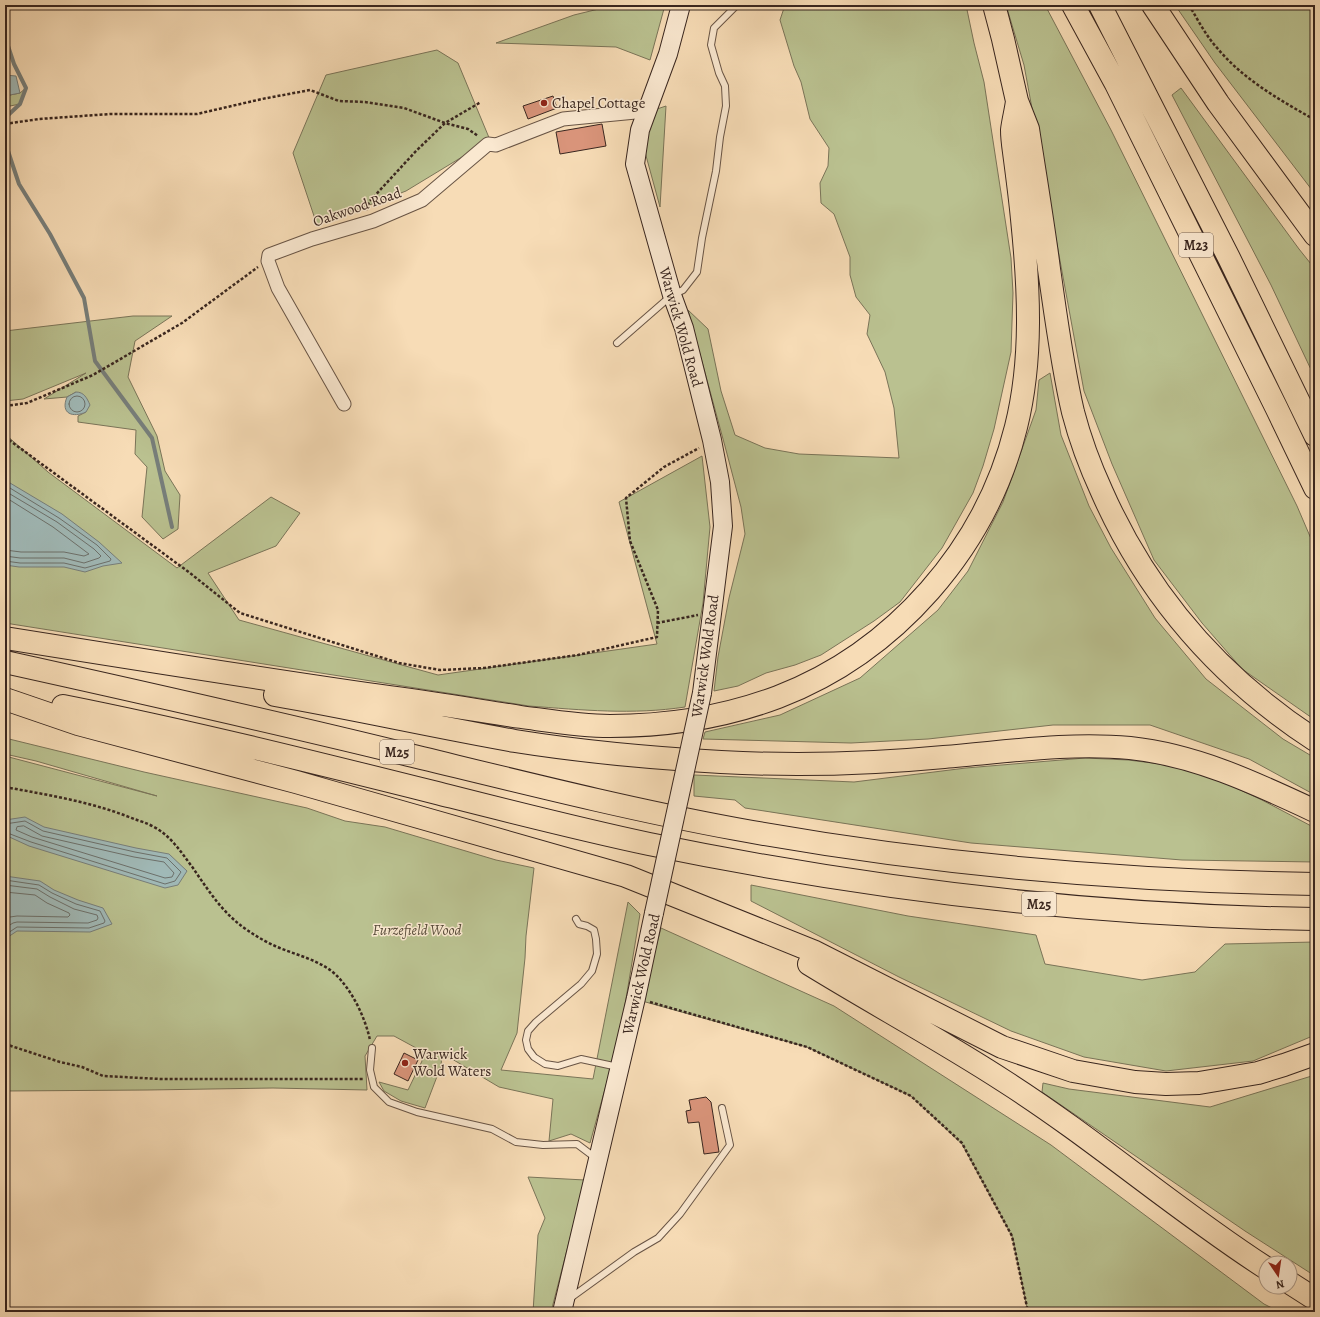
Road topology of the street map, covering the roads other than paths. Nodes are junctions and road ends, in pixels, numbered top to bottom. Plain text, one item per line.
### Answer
1 (681, 5) edge
2 (736, 5) edge
3 (994, 5) edge
4 (1073, 5) edge
5 (1100, 5) edge
6 (1153, 5) edge
7 (1017, 101) junction
8 (646, 111) junction
9 (1315, 235) edge
10 (672, 295) junction
11 (617, 344) dead end
12 (344, 404) dead end
13 (1315, 435) edge
14 (1315, 488) edge
15 (5, 638) edge
16 (5, 656) edge
17 (5, 662) edge
18 (5, 695) edge
19 (5, 698) edge
20 (1315, 740) edge
21 (1315, 811) edge
22 (1315, 884) edge
23 (576, 919) dead end
24 (1315, 919) edge
25 (758, 930) junction
26 (372, 1048) road end
27 (1315, 1054) edge
28 (619, 1067) junction
29 (722, 1108) dead end
30 (598, 1160) junction
31 (1258, 1263) edge
32 (1298, 1288) edge
33 (1315, 1299) edge
34 (564, 1307) edge

1 - 8 street, Warwick Wold Road
2 - 10 lane
3 - 7 highway
4 - 14 highway, M23
5 - 13 highway, M23
6 - 9 highway
7 - 15 highway
7 - 20 highway
8 - 10 street, Warwick Wold Road
8 - 12 street, Oakwood Road
10 - 11 lane
10 - 28 street, Warwick Wold Road, bridge
16 - 21 highway
17 - 22 highway, M25
18 - 24 highway, M25
19 - 25 highway
23 - 28 lane
25 - 27 highway
25 - 31 highway
26 - 30 lane
28 - 30 street, Warwick Wold Road
29 - 34 lane
30 - 34 street, Warwick Wold Road
32 - 33 highway

